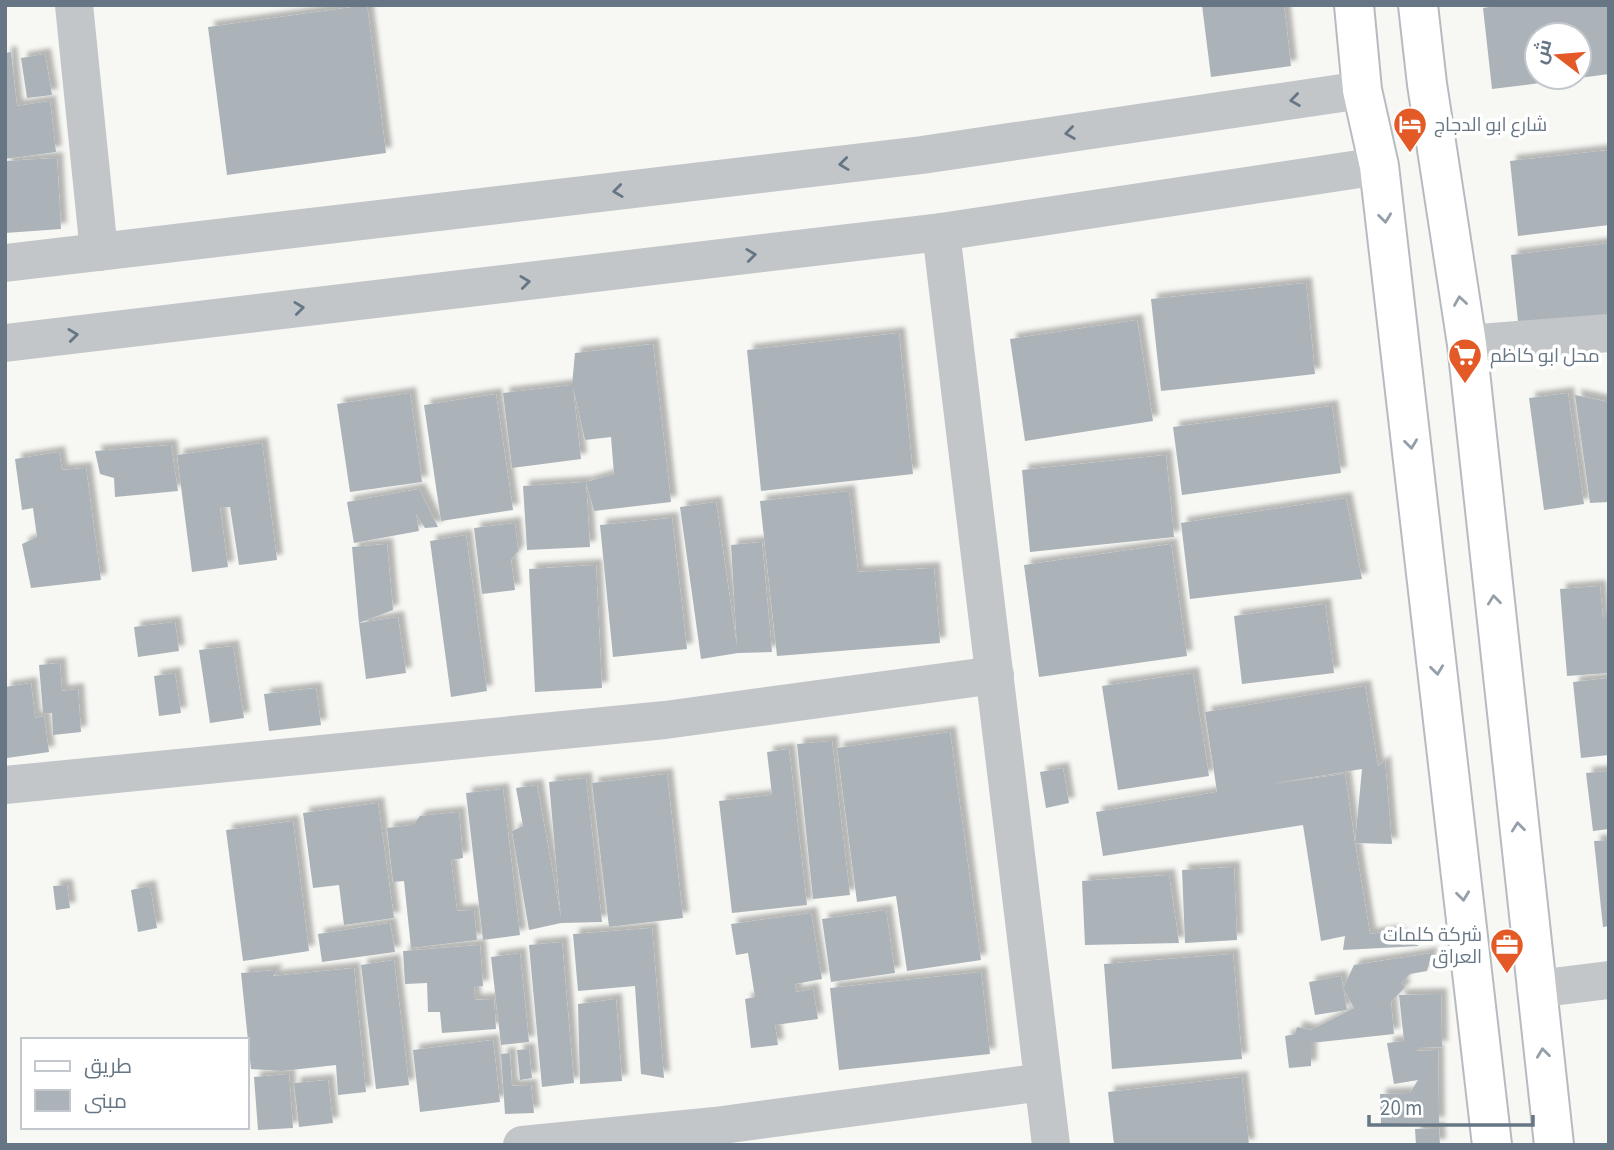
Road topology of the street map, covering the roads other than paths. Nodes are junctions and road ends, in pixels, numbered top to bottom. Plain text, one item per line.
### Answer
1 (74, 5) edge
2 (1354, 5) edge
3 (1418, 5) edge
4 (1362, 90) junction
5 (1379, 166) junction
6 (941, 232) junction
7 (99, 252) junction
8 (5, 263) edge
9 (1609, 333) edge
10 (5, 343) edge
11 (1467, 344) junction
12 (995, 675) junction
13 (5, 785) edge
14 (1609, 980) edge
15 (1536, 989) junction
16 (1043, 1082) junction
17 (522, 1145) edge
18 (1051, 1145) edge
19 (1492, 1145) edge
20 (1554, 1145) edge

1 - 7 street
2 - 4 street
11 -> 3 street
4 - 5 street
4 -> 7 street
5 - 6 street
5 -> 19 street
10 -> 6 street
6 - 12 street
7 - 8 street
9 - 11 street
15 -> 11 street
12 - 13 street
12 - 16 street
14 - 15 street
20 -> 15 street
16 - 17 street
16 - 18 street

